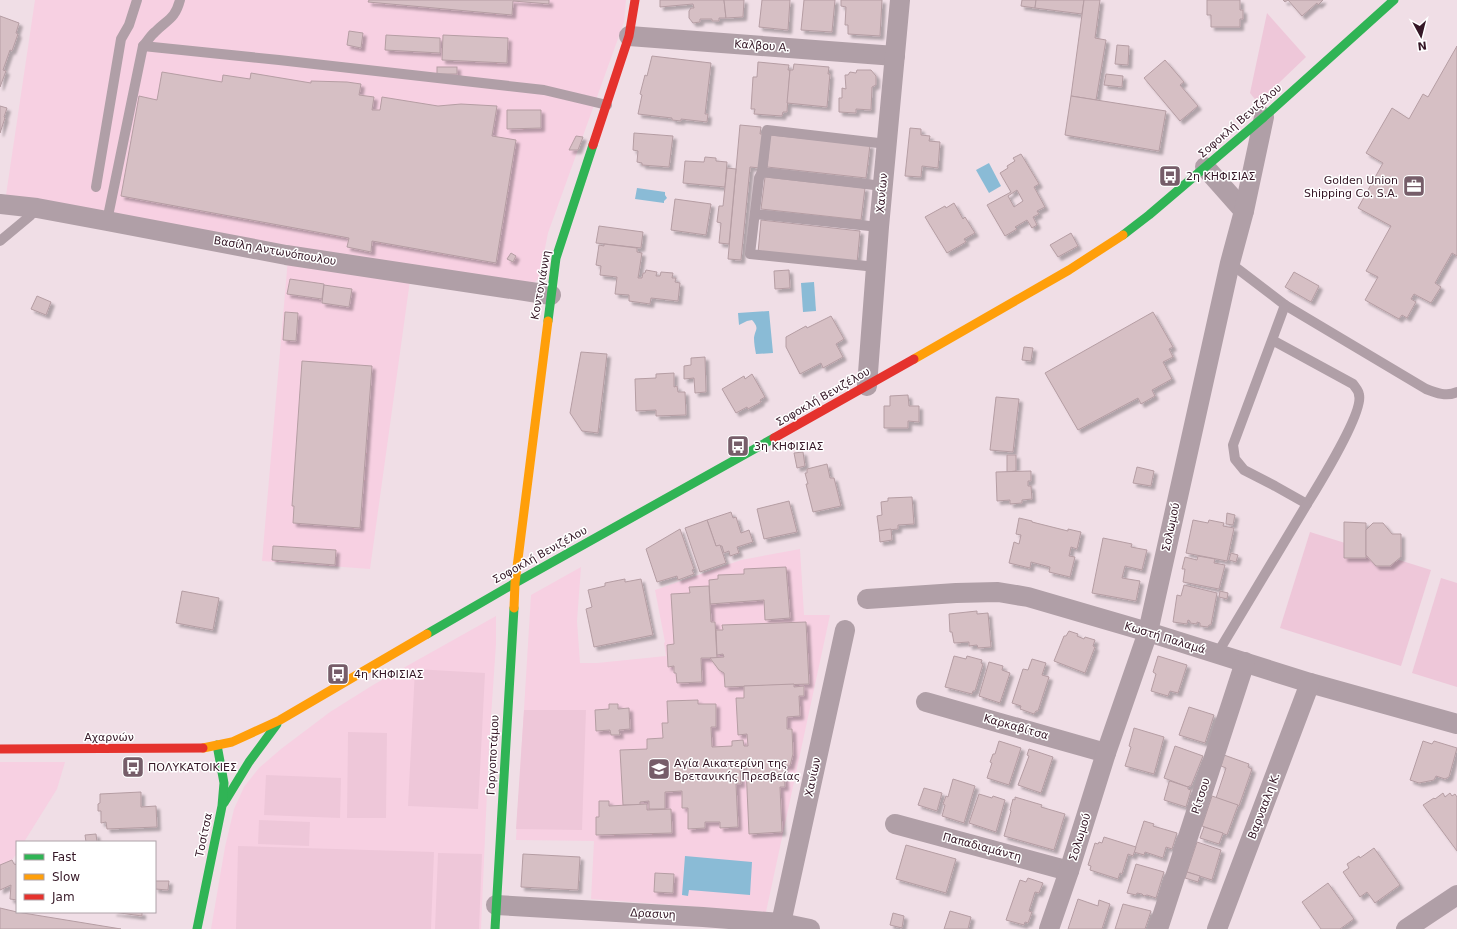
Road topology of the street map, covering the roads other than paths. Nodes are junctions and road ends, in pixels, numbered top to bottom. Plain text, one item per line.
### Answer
1 (138, 0) edge
2 (180, 0) edge
3 (635, 0) edge
4 (900, 0) edge
5 (1394, 0) edge
6 (629, 36) junction
7 (143, 46) junction
8 (895, 56) junction
9 (607, 105) junction
10 (1264, 117) junction
11 (887, 144) junction
12 (1205, 167) junction
13 (762, 172) junction
14 (883, 186) junction
15 (96, 187) dead end
16 (0, 204) edge
17 (37, 208) junction
18 (1244, 211) junction
19 (754, 214) junction
20 (107, 220) junction
21 (879, 228) junction
22 (0, 241) edge
23 (1230, 263) junction
24 (876, 267) junction
25 (551, 295) junction
26 (1284, 305) junction
27 (1272, 340) junction
28 (867, 386) junction
29 (1457, 392) edge
30 (1307, 504) junction
31 (515, 583) junction
32 (867, 599) dead end
33 (845, 630) dead end
34 (1148, 632) junction
35 (1217, 654) junction
36 (1245, 662) junction
37 (1310, 683) junction
38 (926, 702) dead end
39 (280, 720) junction
40 (1457, 724) edge
41 (217, 745) junction
42 (0, 749) edge
43 (1106, 753) junction
44 (222, 806) junction
45 (895, 824) dead end
46 (1069, 871) junction
47 (1457, 895) edge
48 (496, 905) junction
49 (781, 923) junction
50 (197, 929) edge
51 (495, 929) edge
52 (810, 929) edge
53 (1049, 929) edge
54 (1158, 929) edge
55 (1217, 929) edge
56 (1406, 929) edge

1 - 15 lane
2 - 7 lane
3 - 6 main road, Κοντογιάννη
4 - 8 street, Χανίων
5 - 10 main road, Σοφοκλή Βενιζέλου
6 - 8 street, Καλβου Α.
6 - 9 main road, Κοντογιάννη
7 - 9 lane
7 - 20 lane
8 - 11 street, Χανίων
9 - 25 main road, Κοντογιάννη
10 - 12 main road, Σοφοκλή Βενιζέλου
10 - 18 street, Σολωμού
11 - 13 lane
11 - 14 street, Χανίων
12 - 18 street
12 - 28 main road, Σοφοκλή Βενιζέλου
13 - 14 lane
13 - 19 lane
14 - 21 street, Χανίων
16 - 17 street, Βασίλη Αντωνόπουλου
17 - 20 street, Βασίλη Αντωνόπουλου
17 - 22 lane
18 - 23 street, Σολωμού
19 - 21 lane
19 - 24 lane
20 - 25 street, Βασίλη Αντωνόπουλου
21 - 24 street, Χανίων
23 - 26 lane
23 - 34 street, Σολωμού
24 - 28 street, Χανίων
25 - 31 main road, Κοντογιάννη
26 - 27 lane
26 - 29 lane
27 - 30 lane
27 - 30 lane
28 - 31 main road, Σοφοκλή Βενιζέλου
30 - 35 lane
31 - 39 main road, Σοφοκλή Βενιζέλου
31 - 48 main road, Γοργοποτάμου
32 - 34 street, Κωστή Παλαμά
33 - 49 street, Χανίων
34 - 35 street, Κωστή Παλαμά
34 - 43 street, Σολωμού
35 - 36 street, Κωστή Παλαμά
36 - 37 street, Κωστή Παλαμά
36 - 54 street, Ρίτσου
37 - 40 street, Κωστή Παλαμά
37 - 55 street, Βαρνααλη Κ.
38 - 43 street, Καρκαβίτσα
39 - 41 main road, Σοφοκλή Βενιζέλου
39 - 44 main road
41 - 42 main road, Αχαρνών
41 - 44 main road, Τοσίτσα
43 - 46 street, Σολωμού
44 - 50 main road, Τοσίτσα
45 - 46 street, Παπαδιαμάντη
46 - 53 street, Σολωμού
47 - 56 street
48 - 49 street, Δρασινη
48 - 51 main road, Γοργοποτάμου
49 - 52 street, Δρασινη

